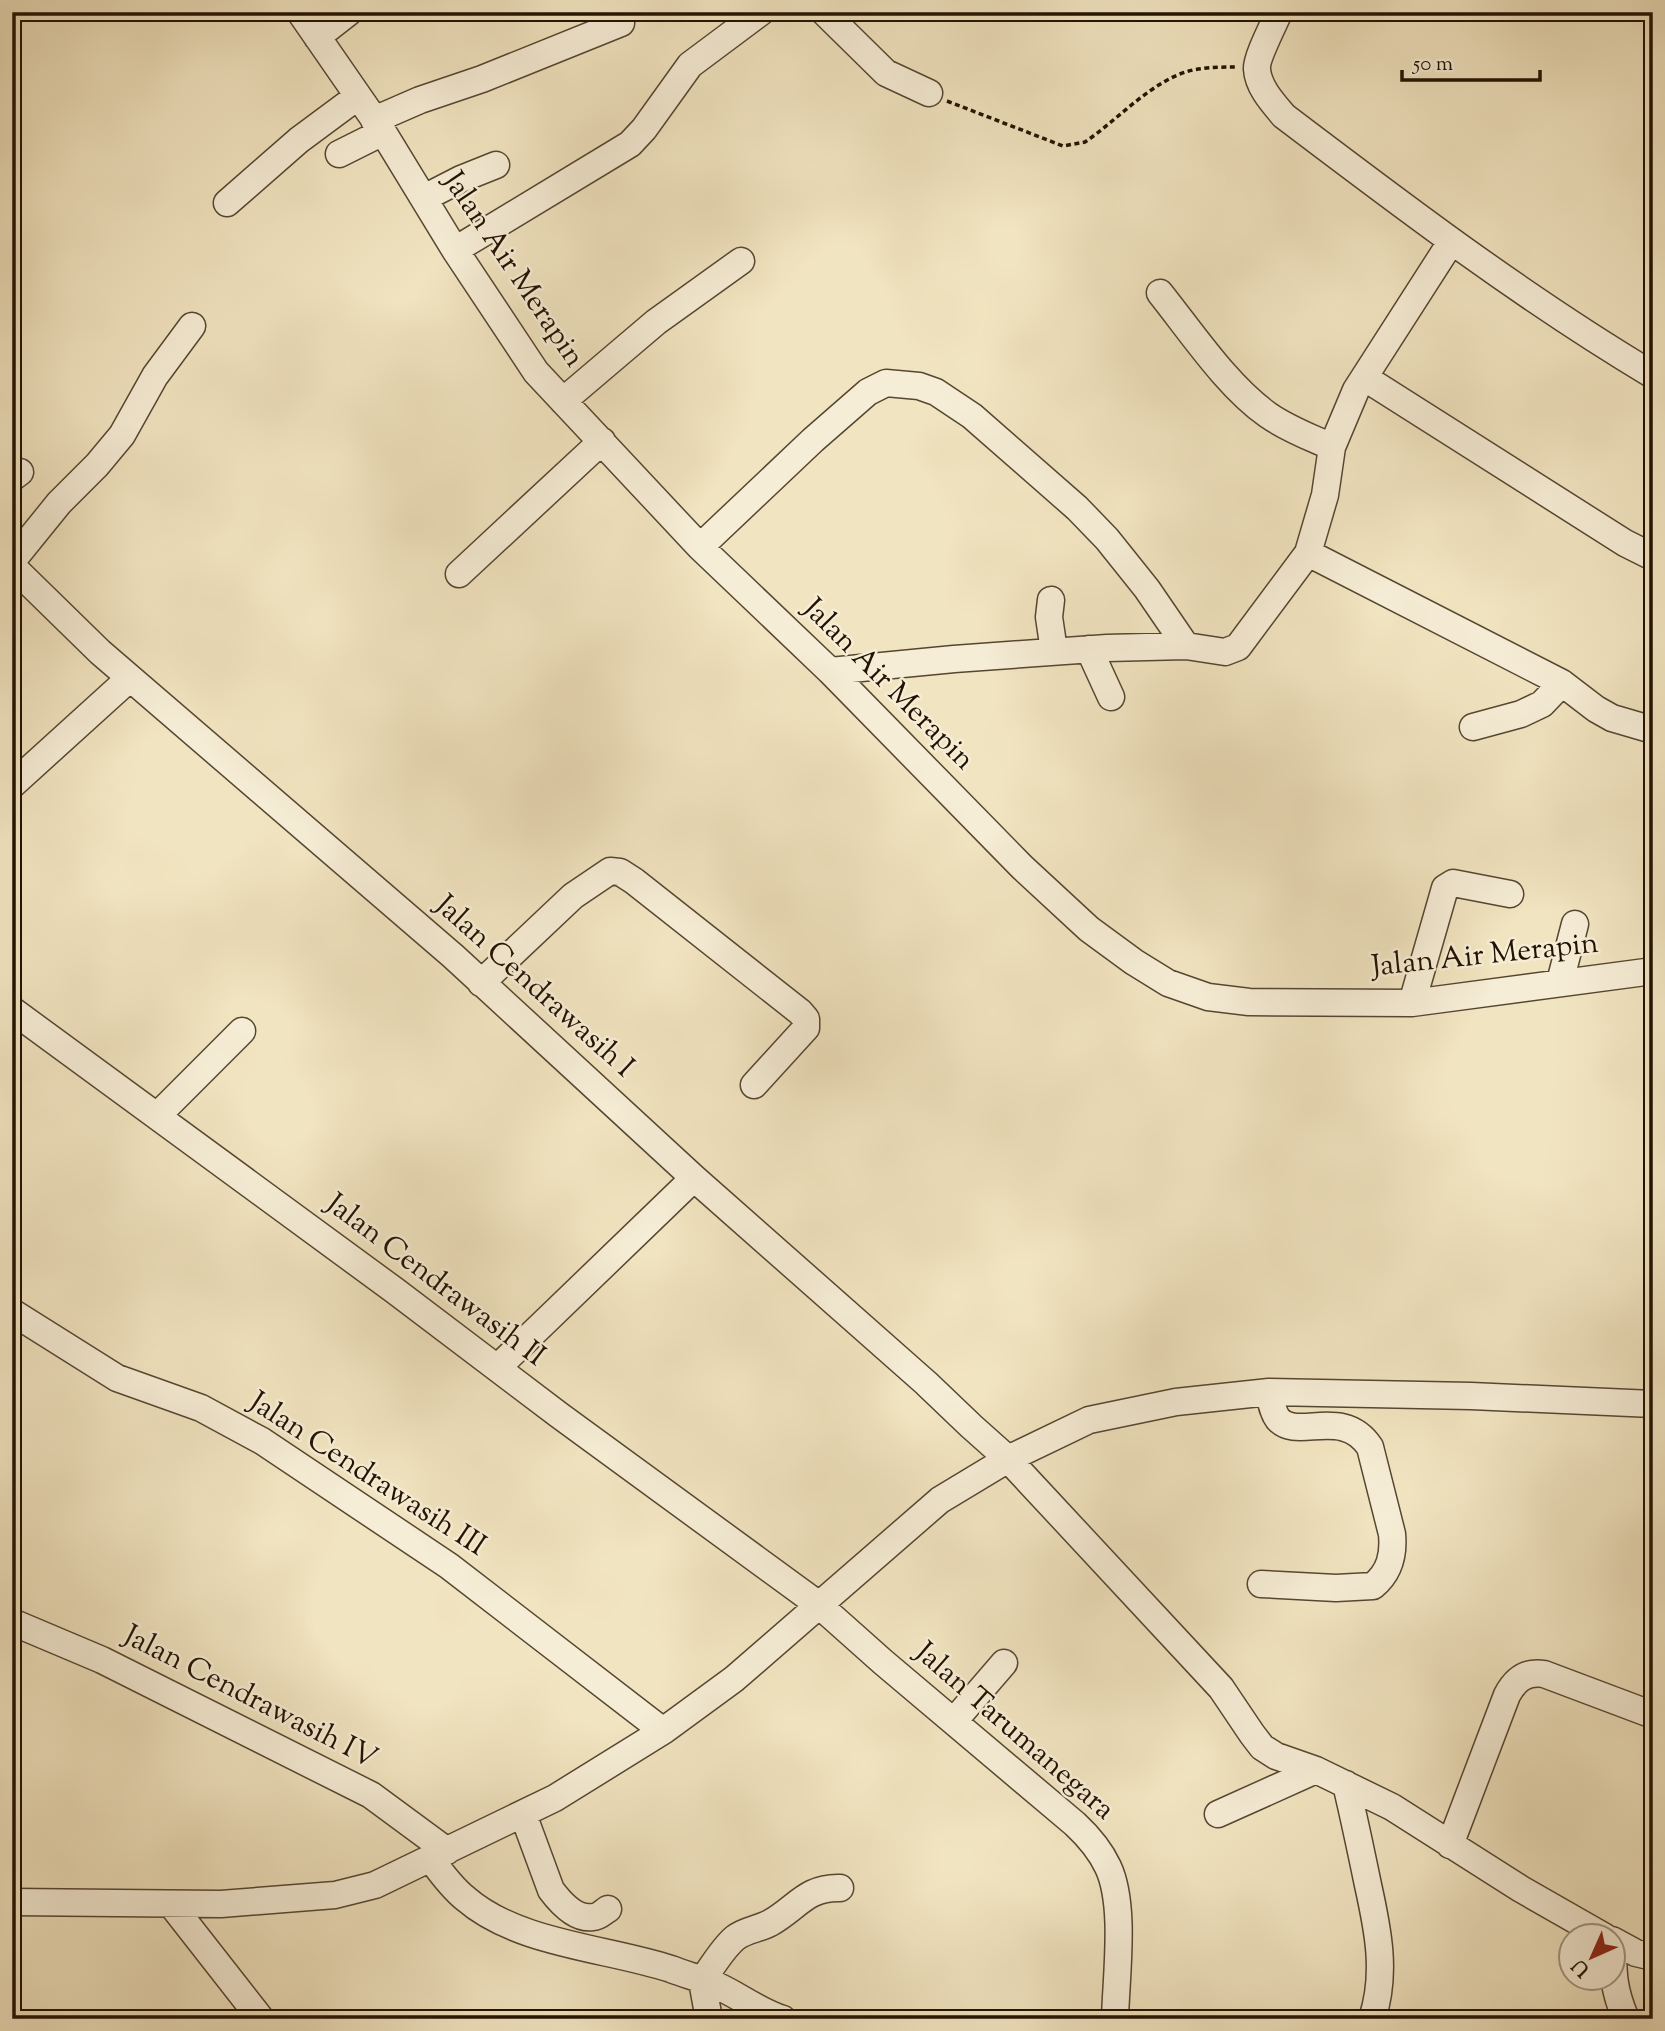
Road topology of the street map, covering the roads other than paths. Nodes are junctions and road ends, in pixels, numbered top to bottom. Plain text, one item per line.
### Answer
1 (300, 12) edge
2 (349, 12) edge
3 (761, 12) edge
4 (824, 12) edge
5 (1279, 12) edge
6 (621, 23) dead end
7 (317, 37) junction
8 (929, 93) road end
9 (357, 97) junction
10 (378, 126) junction
11 (339, 154) dead end
12 (496, 165) dead end
13 (424, 198) junction
14 (227, 203) dead end
15 (1451, 242) junction
16 (455, 250) junction
17 (741, 261) dead end
18 (1160, 293) dead end
19 (192, 326) dead end
20 (1653, 375) edge
21 (1365, 378) junction
22 (563, 401) junction
23 (602, 441) junction
24 (1332, 447) junction
25 (700, 547) junction
26 (1308, 553) junction
27 (1653, 557) edge
28 (459, 574) dead end
29 (17, 578) edge
30 (1051, 600) dead end
31 (1186, 646) junction
32 (1089, 649) junction
33 (1054, 651) junction
34 (830, 671) junction
35 (130, 678) junction
36 (1562, 683) junction
37 (1111, 697) dead end
38 (1473, 727) dead end
39 (1653, 730) edge
40 (12, 785) edge
41 (1510, 894) dead end
42 (1576, 924) dead end
43 (1653, 971) edge
44 (1560, 982) junction
45 (481, 983) junction
46 (1412, 1003) junction
47 (12, 1010) edge
48 (242, 1031) dead end
49 (754, 1085) dead end
50 (157, 1116) junction
51 (694, 1178) junction
52 (12, 1312) edge
53 (497, 1368) junction
54 (1269, 1392) junction
55 (1653, 1404) edge
56 (1008, 1459) junction
57 (1261, 1584) dead end
58 (819, 1605) junction
59 (12, 1622) edge
60 (1004, 1663) dead end
61 (1653, 1715) edge
62 (954, 1721) junction
63 (663, 1731) junction
64 (1315, 1770) junction
65 (1346, 1784) junction
66 (523, 1814) junction
67 (1218, 1814) dead end
68 (1450, 1845) junction
69 (439, 1855) junction
70 (840, 1888) dead end
71 (12, 1902) edge
72 (171, 1904) junction
73 (608, 1909) dead end
74 (1579, 1923) edge
75 (1626, 1948) edge
76 (1653, 1957) edge
77 (702, 1981) junction
78 (1616, 1993) edge
79 (261, 2019) edge
80 (709, 2019) edge
81 (783, 2019) edge
82 (1115, 2019) edge
83 (1372, 2019) edge
84 (1626, 2019) edge

1 - 7 street, Jalan Air Merapin
2 - 7 street
3 - 16 street
4 - 8 street
5 - 15 street
6 - 10 street
7 - 9 street, Jalan Air Merapin
9 - 10 street, Jalan Air Merapin
9 - 14 street
10 - 11 street
10 - 13 street, Jalan Air Merapin
12 - 13 street
13 - 16 street, Jalan Air Merapin
15 - 20 street
15 - 21 street
16 - 22 street, Jalan Air Merapin
17 - 22 street
18 - 24 street
19 - 29 street
21 - 24 street
21 - 27 street
22 - 23 street, Jalan Air Merapin
23 - 25 street, Jalan Air Merapin
23 - 28 street
24 - 26 street
25 - 31 street
25 - 34 street, Jalan Air Merapin
26 - 31 street
26 - 36 street
29 - 35 street, Jalan Cendrawasih I
30 - 33 street
31 - 32 street
32 - 33 street
32 - 37 street
33 - 34 street
34 - 46 street, Jalan Air Merapin
35 - 40 street
35 - 45 street, Jalan Cendrawasih I
36 - 38 street
36 - 39 street
41 - 46 street
42 - 44 street
43 - 44 street, Jalan Air Merapin
44 - 46 street, Jalan Air Merapin
45 - 49 street
45 - 51 street, Jalan Cendrawasih I
47 - 50 street, Jalan Cendrawasih II
48 - 50 street
50 - 53 street, Jalan Cendrawasih II
51 - 53 street
51 - 56 street, Jalan Cendrawasih I
52 - 63 street, Jalan Cendrawasih III
53 - 58 street, Jalan Cendrawasih II
54 - 55 street
54 - 56 street
54 - 57 street
56 - 58 street
56 - 64 street, Jalan Cendrawasih I
58 - 62 street, Jalan Tarumanegara
58 - 63 street
59 - 69 street, Jalan Cendrawasih IV
60 - 62 street
61 - 68 street
62 - 82 street, Jalan Tarumanegara
63 - 66 street
64 - 65 street, Jalan Cendrawasih I
64 - 67 street
65 - 68 street, Jalan Cendrawasih I
65 - 83 street
66 - 69 street
66 - 73 street
68 - 74 street, Jalan Cendrawasih I
69 - 72 street
69 - 77 street, Jalan Cendrawasih IV
70 - 77 street
71 - 72 street
72 - 79 street
75 - 76 street
77 - 80 street
77 - 81 street, Jalan Cendrawasih IV
78 - 84 street

